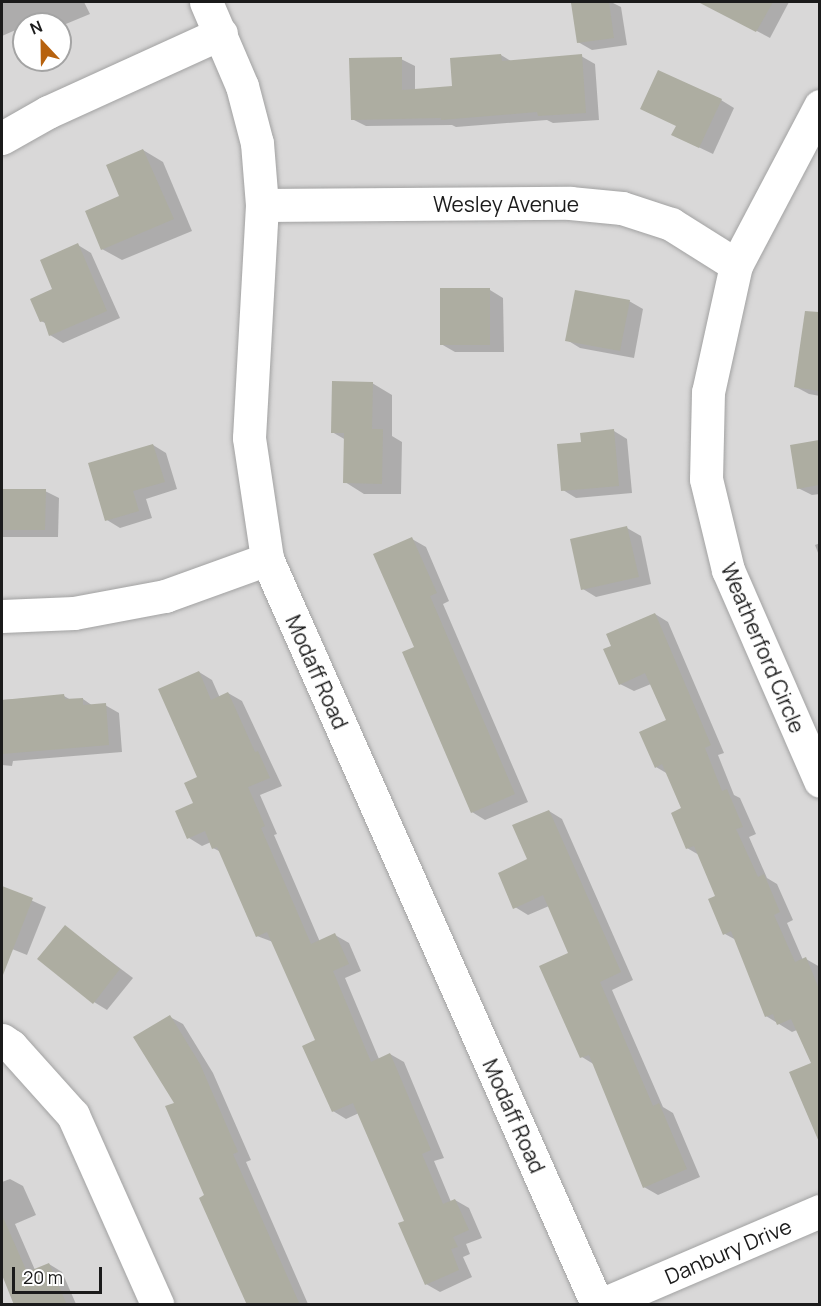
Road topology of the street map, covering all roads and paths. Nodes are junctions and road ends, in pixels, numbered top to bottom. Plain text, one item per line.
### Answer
1 (206, 2) edge
2 (221, 33) junction
3 (819, 106) edge
4 (2, 138) edge
5 (262, 205) junction
6 (736, 265) junction
7 (267, 559) junction
8 (2, 616) edge
9 (819, 781) edge
10 (2, 1040) edge
11 (819, 1211) edge
12 (157, 1305) edge
13 (597, 1305) edge
14 (603, 1305) edge

1 - 2 street, Modaff Road
2 - 4 street
2 - 5 street, Modaff Road
3 - 6 street, Weatherford Circle
5 - 6 street, Wesley Avenue
5 - 7 street, Modaff Road
6 - 9 street, Weatherford Circle
7 - 8 street
7 - 13 street, Modaff Road
10 - 12 street
11 - 14 street, Danbury Drive

